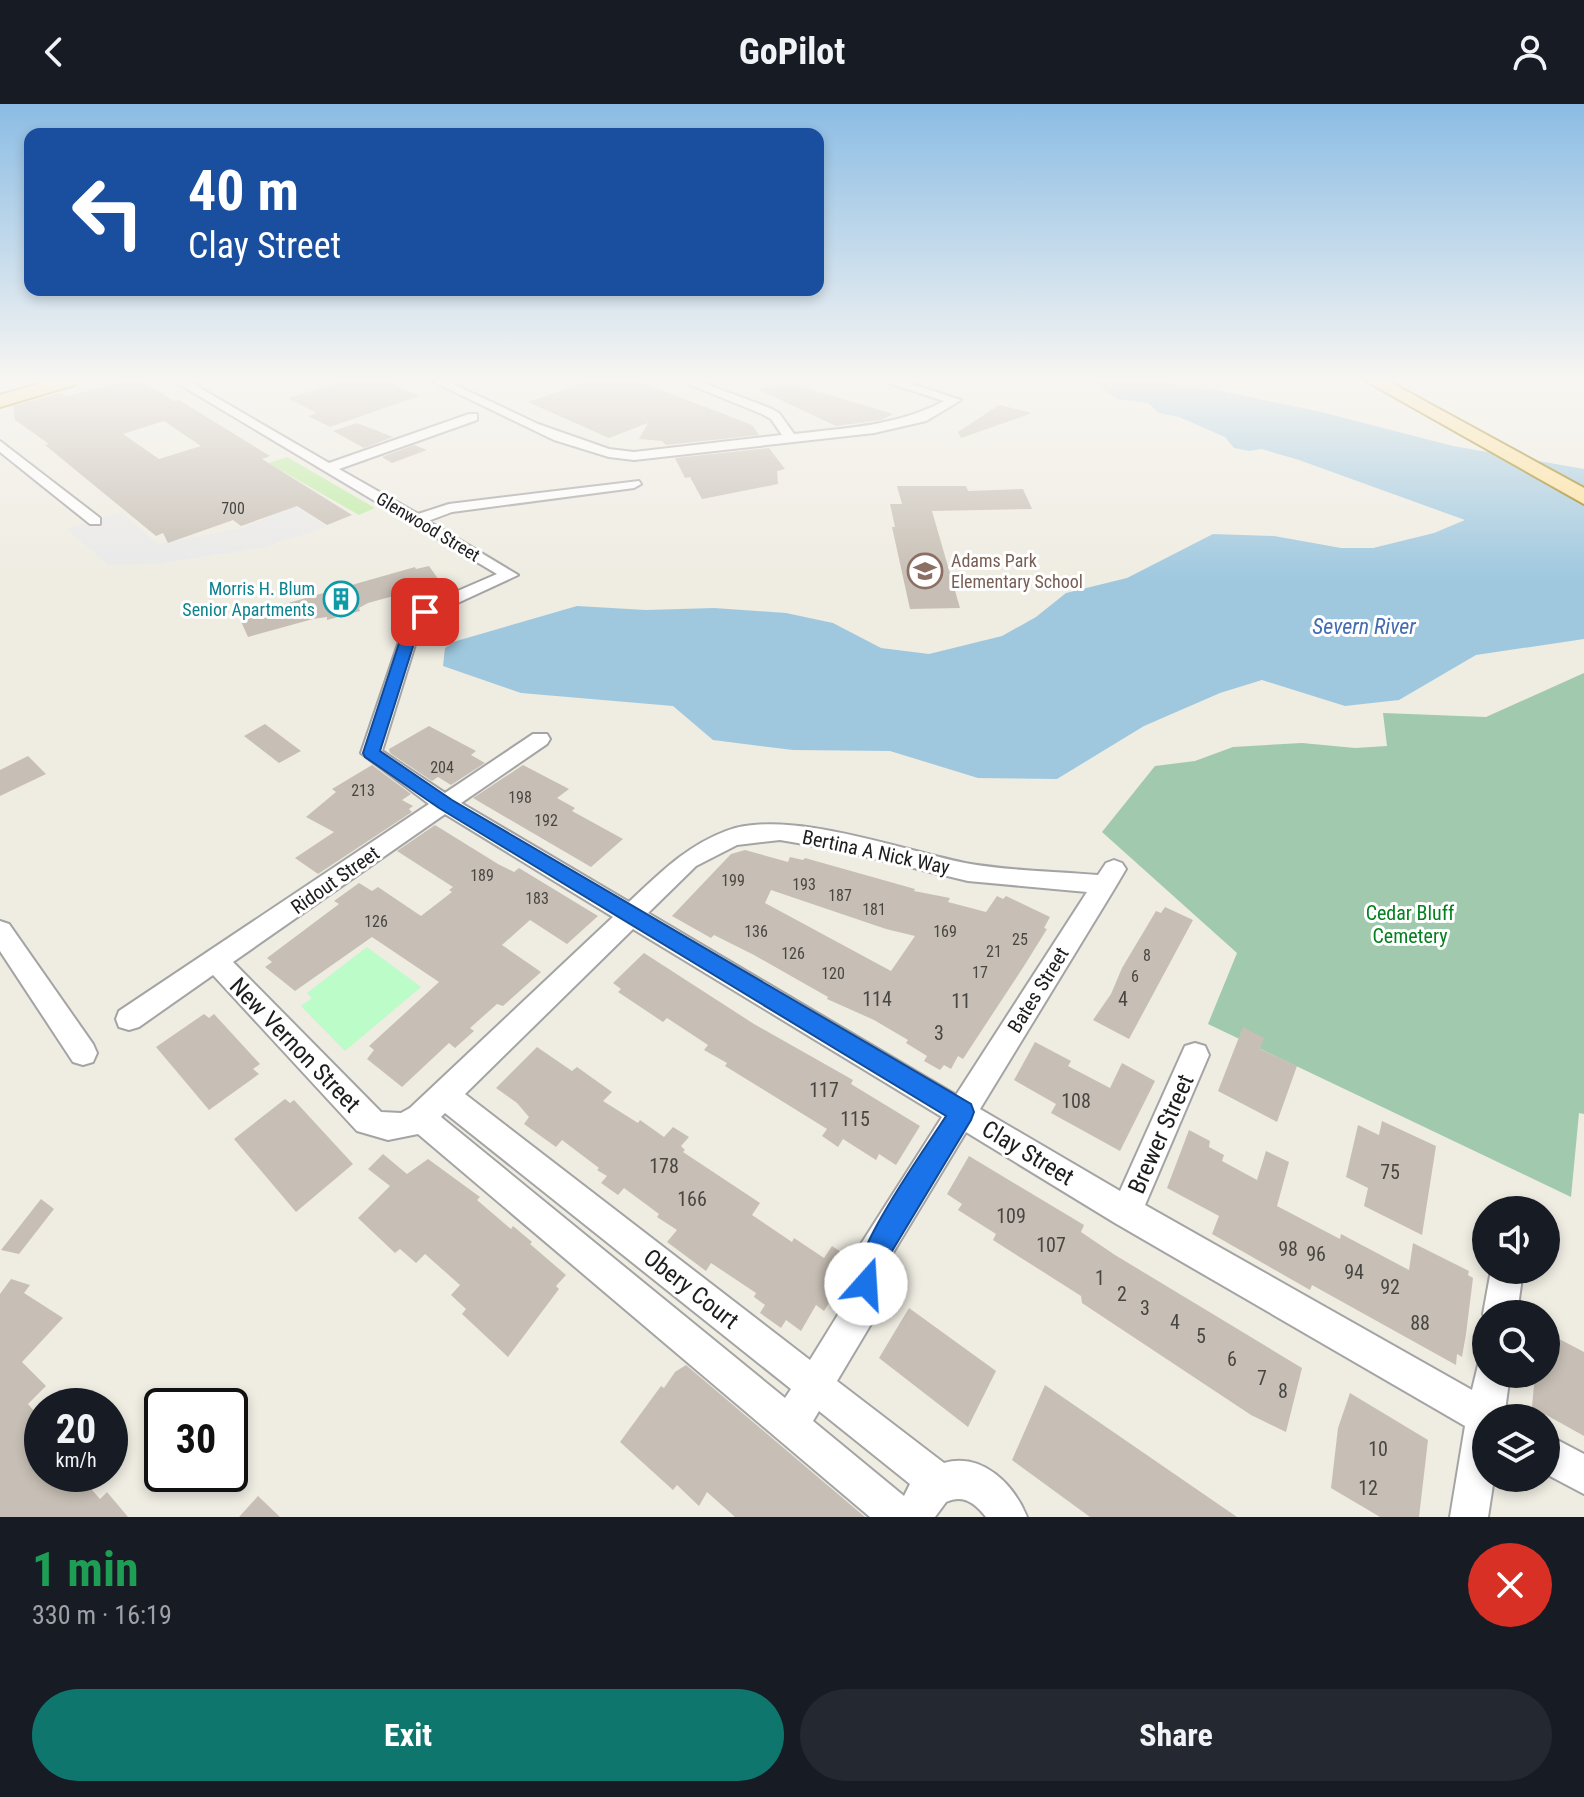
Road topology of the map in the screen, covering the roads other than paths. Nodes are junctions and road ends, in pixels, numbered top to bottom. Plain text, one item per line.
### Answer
1 (2, 447) edge
2 (291, 447) edge
3 (387, 447) edge
4 (583, 447) edge
5 (733, 447) edge
6 (1505, 447) edge
7 (1510, 447) edge
8 (327, 468) junction
9 (634, 484) dead end
10 (1584, 484) edge
11 (1584, 497) edge
12 (416, 520) junction
13 (95, 521) dead end
14 (540, 739) dead end
15 (371, 753) joint
16 (445, 804) junction
17 (1110, 877) joint
18 (632, 914) junction
19 (0, 931) edge
20 (217, 962) junction
21 (129, 1019) dead end
22 (83, 1053) dead end
23 (1195, 1055) dead end
24 (432, 1106) junction
25 (962, 1112) junction
26 (1126, 1212) junction
27 (813, 1384) junction
28 (1472, 1411) edge
29 (790, 1424) junction
30 (1560, 1461) edge
31 (1584, 1475) edge
32 (939, 1483) junction
33 (1473, 1492) edge
34 (900, 1517) edge
35 (916, 1517) edge
36 (1008, 1517) edge
37 (1469, 1517) edge

1 - 13 street
2 - 8 street, Glenwood Street
3 - 8 street
4 - 5 street
6 - 11 main road
7 - 10 main road
8 - 12 street, Glenwood Street
9 - 12 street
12 - 15 street, Glenwood Street
14 - 16 street, Ridout Street
15 - 16 street, Clay Street
16 - 18 street, Clay Street
16 - 20 street, Ridout Street
17 - 18 street, Bertina A Nick Way
17 - 25 street, Bates Street
18 - 24 street, Bertina A Nick Way
18 - 25 street, Clay Street
19 - 22 street
20 - 21 street, Ridout Street
20 - 24 street, New Vernon Street
23 - 26 street, Brewer Street
24 - 27 street, Obery Court
24 - 29 street, Obery Court
25 - 26 street, Clay Street
25 - 27 street, Bates Street
26 - 28 street, Clay Street
27 - 29 street, Bates Street
27 - 32 street, Obery Court
29 - 34 street, Obery Court
30 - 31 street
32 - 35 street
32 - 36 street
33 - 37 street

